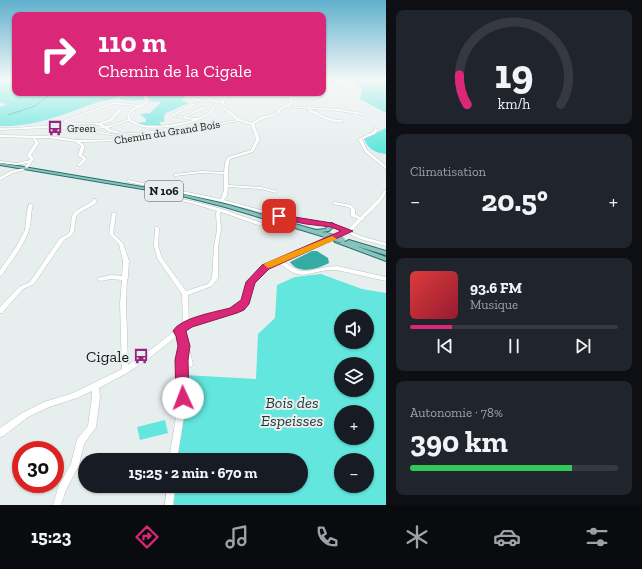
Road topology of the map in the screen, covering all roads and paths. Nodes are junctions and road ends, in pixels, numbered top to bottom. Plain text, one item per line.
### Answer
1 (111, 104) edge
2 (118, 104) edge
3 (144, 104) edge
4 (196, 104) dead end
5 (222, 104) edge
6 (291, 104) edge
7 (140, 106) junction
8 (215, 107) dead end
9 (288, 107) junction
10 (203, 108) dead end
11 (305, 109) junction
12 (120, 110) dead end
13 (362, 114) dead end
14 (181, 118) junction
15 (196, 119) junction
16 (342, 119) dead end
17 (129, 120) junction
18 (239, 120) junction
19 (100, 124) junction
20 (252, 124) junction
21 (104, 127) junction
22 (0, 129) edge
23 (376, 129) dead end
24 (94, 130) junction
25 (158, 131) dead end
26 (0, 136) edge
27 (34, 138) junction
28 (137, 139) junction
29 (77, 141) junction
30 (30, 161) junction
31 (0, 164) edge
32 (80, 165) dead end
33 (24, 168) junction
34 (386, 168) edge
35 (14, 169) junction
36 (226, 173) junction
37 (175, 175) dead end
38 (0, 179) edge
39 (128, 181) dead end
40 (227, 186) junction
41 (386, 191) edge
42 (276, 192) dead end
43 (149, 194) dead end
44 (95, 200) dead end
45 (222, 200) junction
46 (335, 203) dead end
47 (31, 205) dead end
48 (220, 210) junction
49 (114, 214) dead end
50 (266, 217) junction
51 (362, 219) junction
52 (260, 224) dead end
53 (332, 225) junction
54 (157, 228) dead end
55 (349, 231) junction
56 (323, 236) junction
57 (340, 241) junction
58 (386, 245) edge
59 (386, 255) edge
60 (386, 259) edge
61 (279, 261) junction
62 (0, 273) edge
63 (100, 278) dead end
64 (126, 278) junction
65 (386, 279) edge
66 (185, 294) junction
67 (0, 311) edge
68 (186, 325) junction
69 (178, 331) junction
70 (184, 346) junction
71 (190, 364) dead end
72 (125, 371) junction
73 (95, 386) junction
74 (0, 432) edge
75 (174, 453) edge
76 (170, 493) edge
77 (56, 505) edge
78 (169, 505) edge

1 - 19 street
2 - 7 street
3 - 7 street
4 - 14 street
5 - 18 street
6 - 9 street
7 - 17 street
8 - 15 street
9 - 11 street
9 - 20 street
10 - 14 street
11 - 13 street
11 - 16 street
12 - 19 street
14 - 15 street
15 - 17 street
17 - 21 street
18 - 20 street
18 - 28 street, Chemin du Grand Bois
19 - 21 street
20 - 36 street
21 - 24 street
21 - 25 street
22 - 24 street
23 - 34 street
24 - 28 street
26 - 27 street, Chemin du Grand Bois
27 - 29 street, Chemin du Grand Bois
27 - 30 street
28 - 29 street, Chemin du Grand Bois
29 - 32 street
30 - 31 street
30 - 33 street
30 - 35 street
31 - 35 main road, N 106
33 - 35 main road, N 106
33 - 50 main road, N 106
33 - 56 main road, N 106
35 - 38 street
36 - 37 street
36 - 40 street
39 - 45 street
40 - 42 street
40 - 45 street
41 - 51 street
43 - 48 street
44 - 67 street
45 - 53 street
46 - 51 street
47 - 62 street
48 - 52 street
48 - 66 street
49 - 64 street
50 - 53 main road
50 - 56 main road, N 106
51 - 55 street
53 - 55 street
54 - 66 street
55 - 58 street
55 - 61 street
56 - 57 main road, N 106, bridge
57 - 59 main road, N 106
57 - 60 main road
61 - 65 street
61 - 68 street
63 - 64 street
64 - 72 street
66 - 68 street
68 - 69 street
69 - 70 street
69 - 72 street
70 - 71 street
70 - 75 street
72 - 73 street
73 - 74 street
73 - 77 street
76 - 78 street

